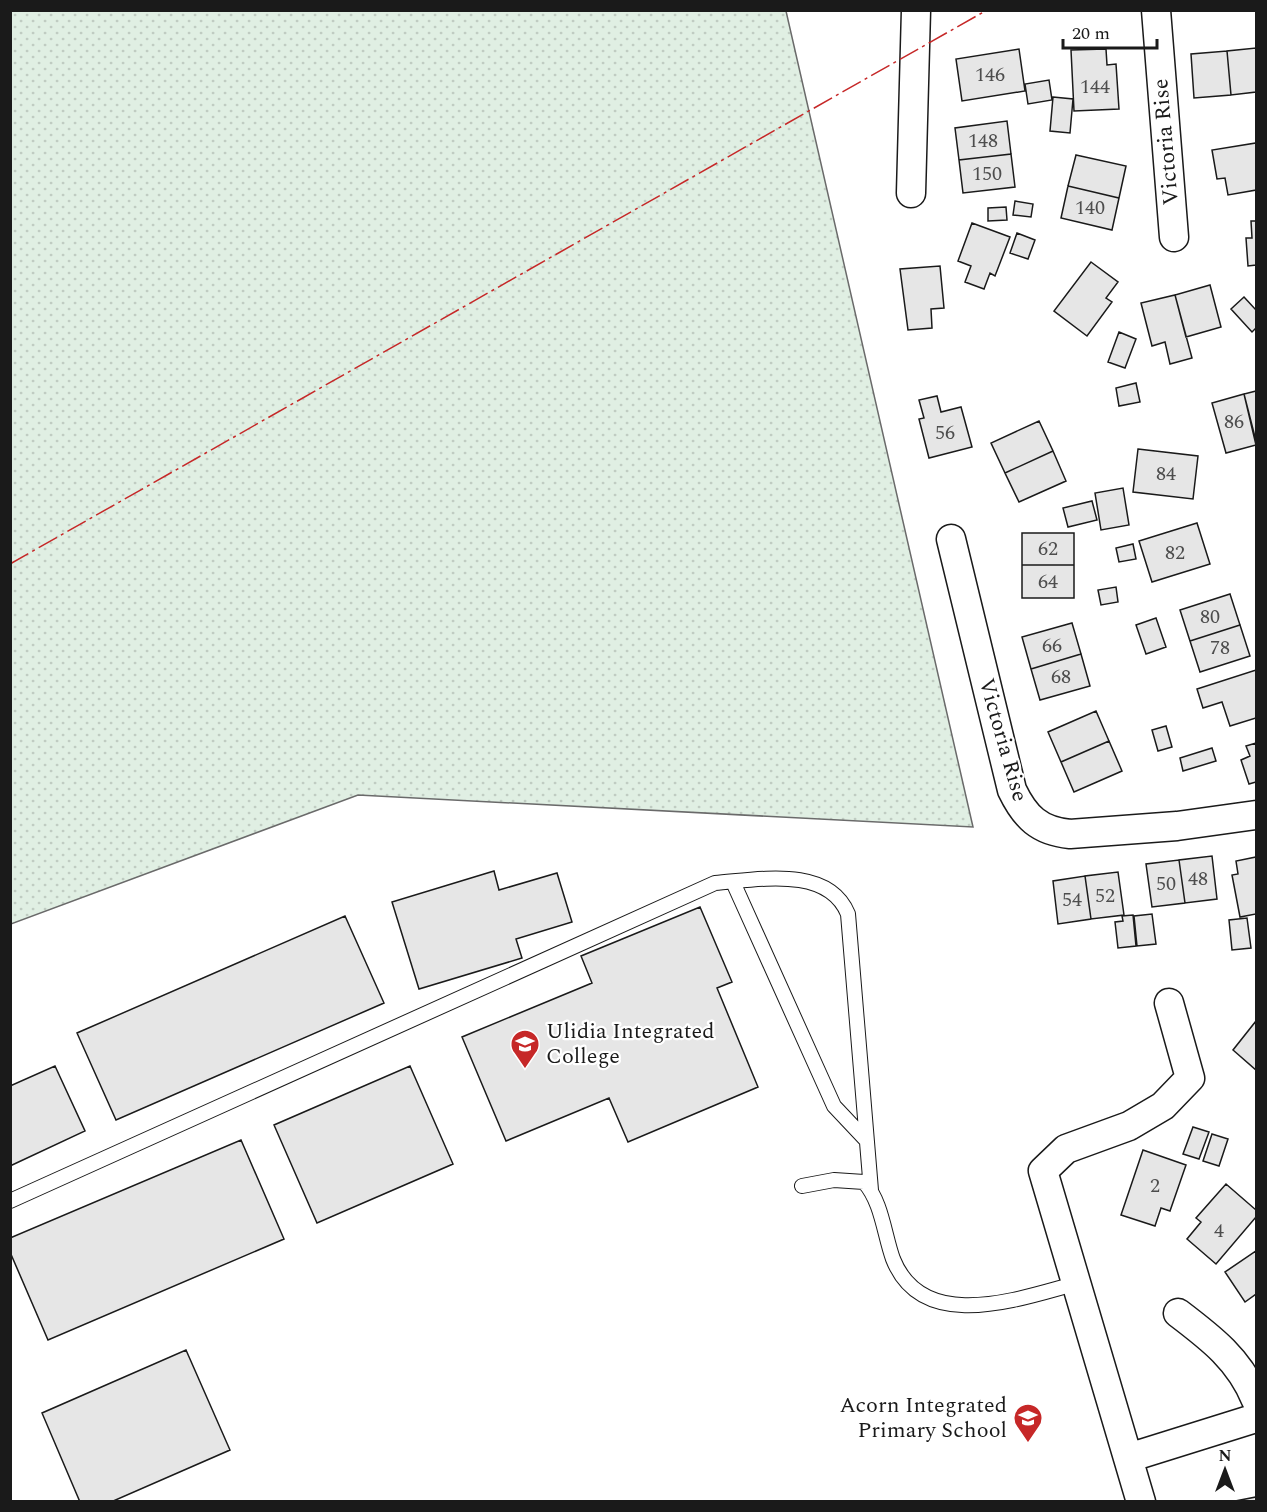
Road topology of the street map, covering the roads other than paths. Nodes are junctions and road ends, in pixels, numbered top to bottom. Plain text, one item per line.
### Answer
1 (916, 10) edge
2 (1156, 10) edge
3 (911, 193) dead end
4 (1174, 237) dead end
5 (951, 539) dead end
6 (1257, 814) edge
7 (734, 882) junction
8 (1169, 1003) dead end
9 (867, 1141) junction
10 (802, 1186) dead end
11 (871, 1190) junction
12 (10, 1201) edge
13 (1078, 1283) junction
14 (1178, 1313) dead end
15 (1257, 1400) edge
16 (1257, 1418) edge
17 (1128, 1458) junction
18 (1141, 1502) edge

1 - 3 street
2 - 4 street, Victoria Rise
5 - 6 street, Victoria Rise
7 - 9 lane
7 - 9 lane
7 - 12 lane
8 - 13 street
9 - 11 lane
10 - 11 lane
11 - 13 lane
13 - 17 street
14 - 15 street
16 - 17 street
17 - 18 street

